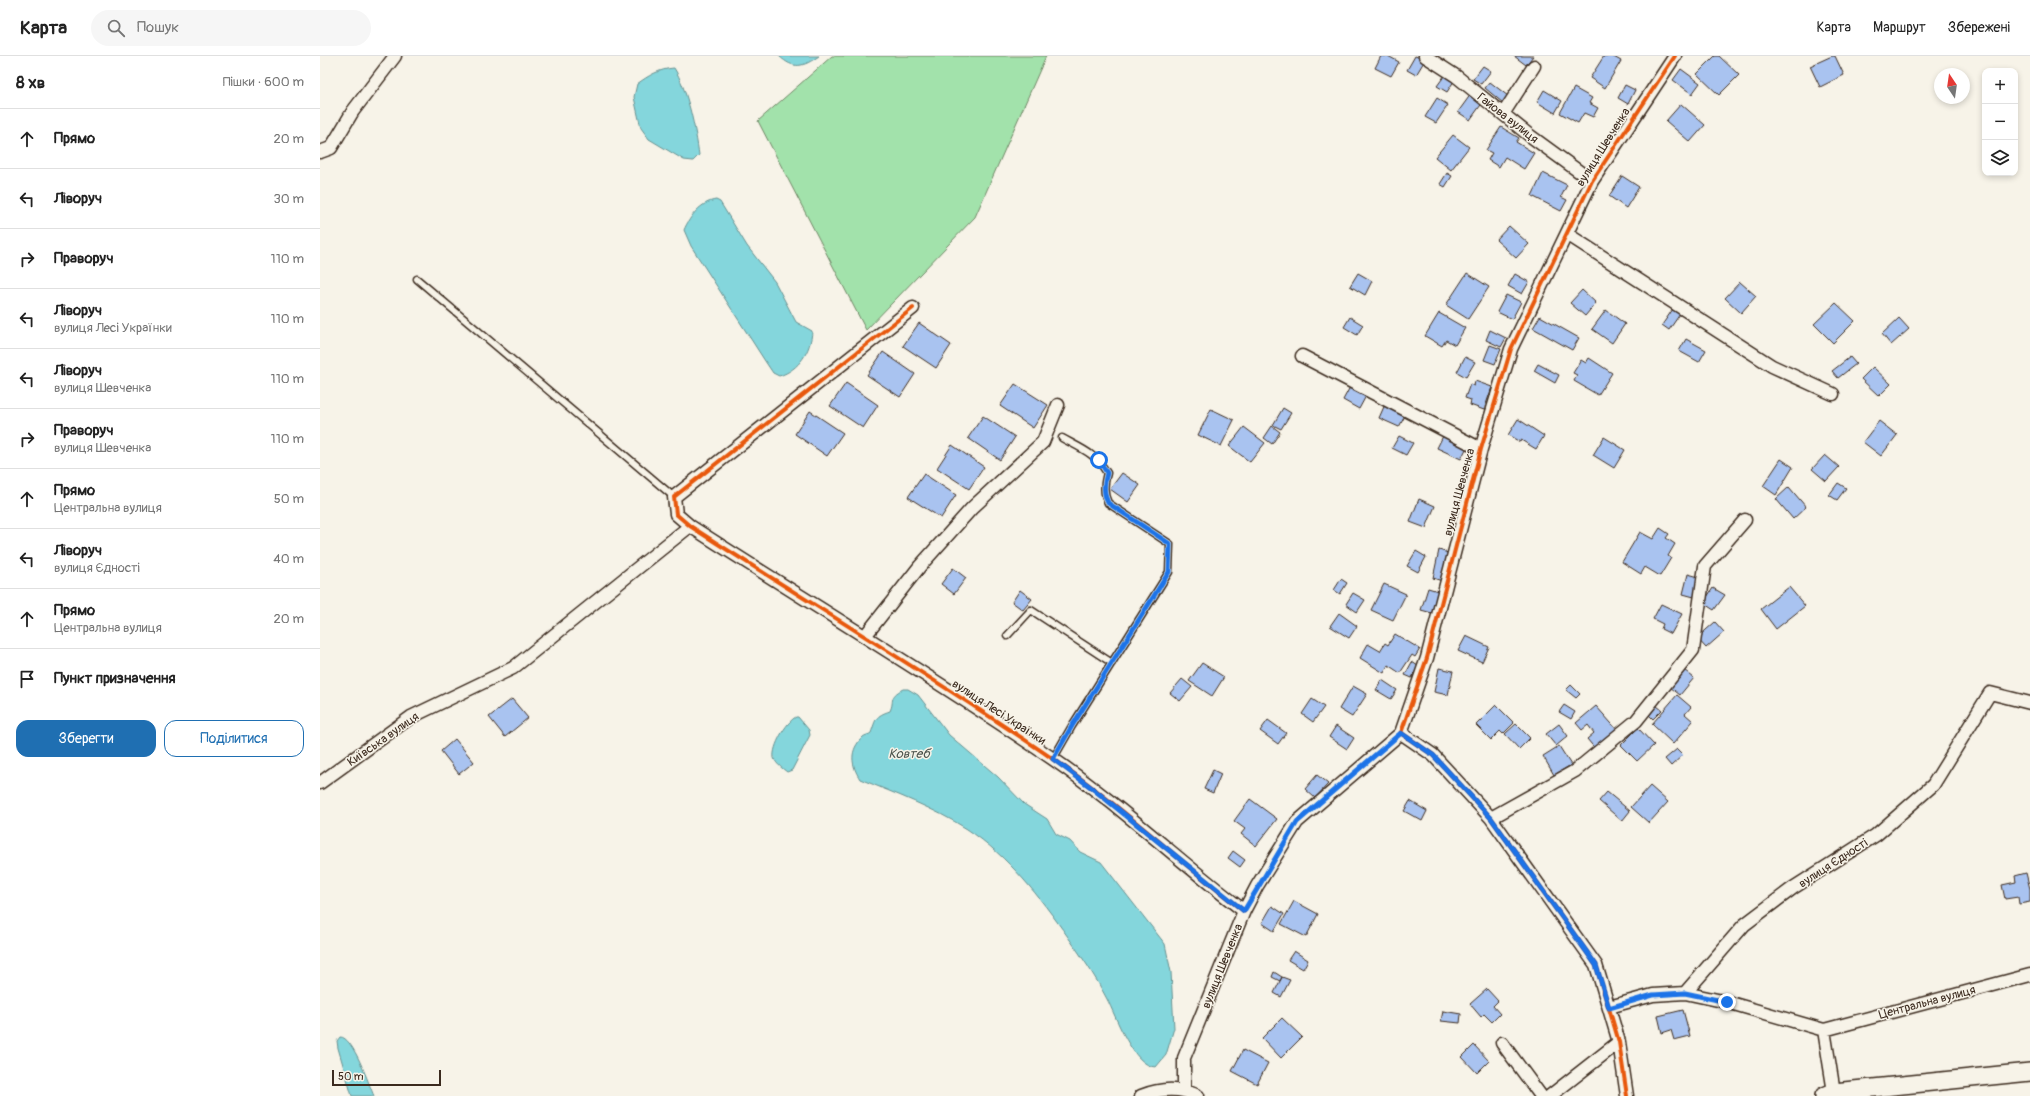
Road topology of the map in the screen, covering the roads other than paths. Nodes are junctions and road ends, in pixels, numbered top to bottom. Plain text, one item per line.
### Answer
1 (395, 56) edge
2 (1425, 56) edge
3 (1675, 56) edge
4 (1534, 66) dead end
5 (1503, 114) junction
6 (320, 152) edge
7 (1592, 180) junction
8 (1567, 234) junction
9 (417, 279) dead end
10 (913, 308) dead end
11 (1302, 356) dead end
12 (1833, 394) dead end
13 (1058, 405) dead end
14 (1062, 438) dead end
15 (1481, 448) junction
16 (674, 498) junction
17 (1745, 520) dead end
18 (690, 526) junction
19 (865, 636) junction
20 (1007, 636) dead end
21 (1112, 663) junction
22 (2030, 703) edge
23 (1401, 733) junction
24 (1053, 759) junction
25 (320, 783) edge
26 (1491, 818) junction
27 (1244, 911) junction
28 (2030, 975) edge
29 (1685, 993) junction
30 (1609, 1008) junction
31 (1824, 1030) junction
32 (1619, 1042) junction
33 (1502, 1043) dead end
34 (2030, 1072) edge
35 (1184, 1090) junction
36 (1886, 1092) edge
37 (1829, 1094) edge
38 (1141, 1096) edge
39 (1198, 1096) edge
40 (1542, 1096) edge
41 (1550, 1096) edge
42 (1627, 1096) edge

1 - 6 street
2 - 5 street, Гайова вулиця
3 - 7 street, вулиця Шевченка
4 - 5 street
5 - 7 street, Гайова вулиця
7 - 8 street, вулиця Шевченка
8 - 12 street
8 - 15 street, вулиця Шевченка
9 - 16 lane
10 - 16 street
11 - 15 street
13 - 19 street
14 - 21 lane
15 - 23 street, вулиця Шевченка
16 - 18 street, вулиця Лесі Українки
17 - 26 street
18 - 19 street, вулиця Лесі Українки
18 - 25 street, Київська вулиця
19 - 24 street, вулиця Лесі Українки
20 - 21 lane
21 - 24 lane
22 - 29 street, вулиця Єдності
23 - 26 street
23 - 27 street, вулиця Шевченка
24 - 27 street, вулиця Лесі Українки
26 - 30 street
27 - 35 street, вулиця Шевченка
28 - 31 street, Центральна вулиця
29 - 30 street
29 - 31 street
30 - 32 street
31 - 37 street
32 - 41 street
32 - 42 street
33 - 40 street
34 - 36 street
35 - 38 street
35 - 39 street
36 - 37 street

